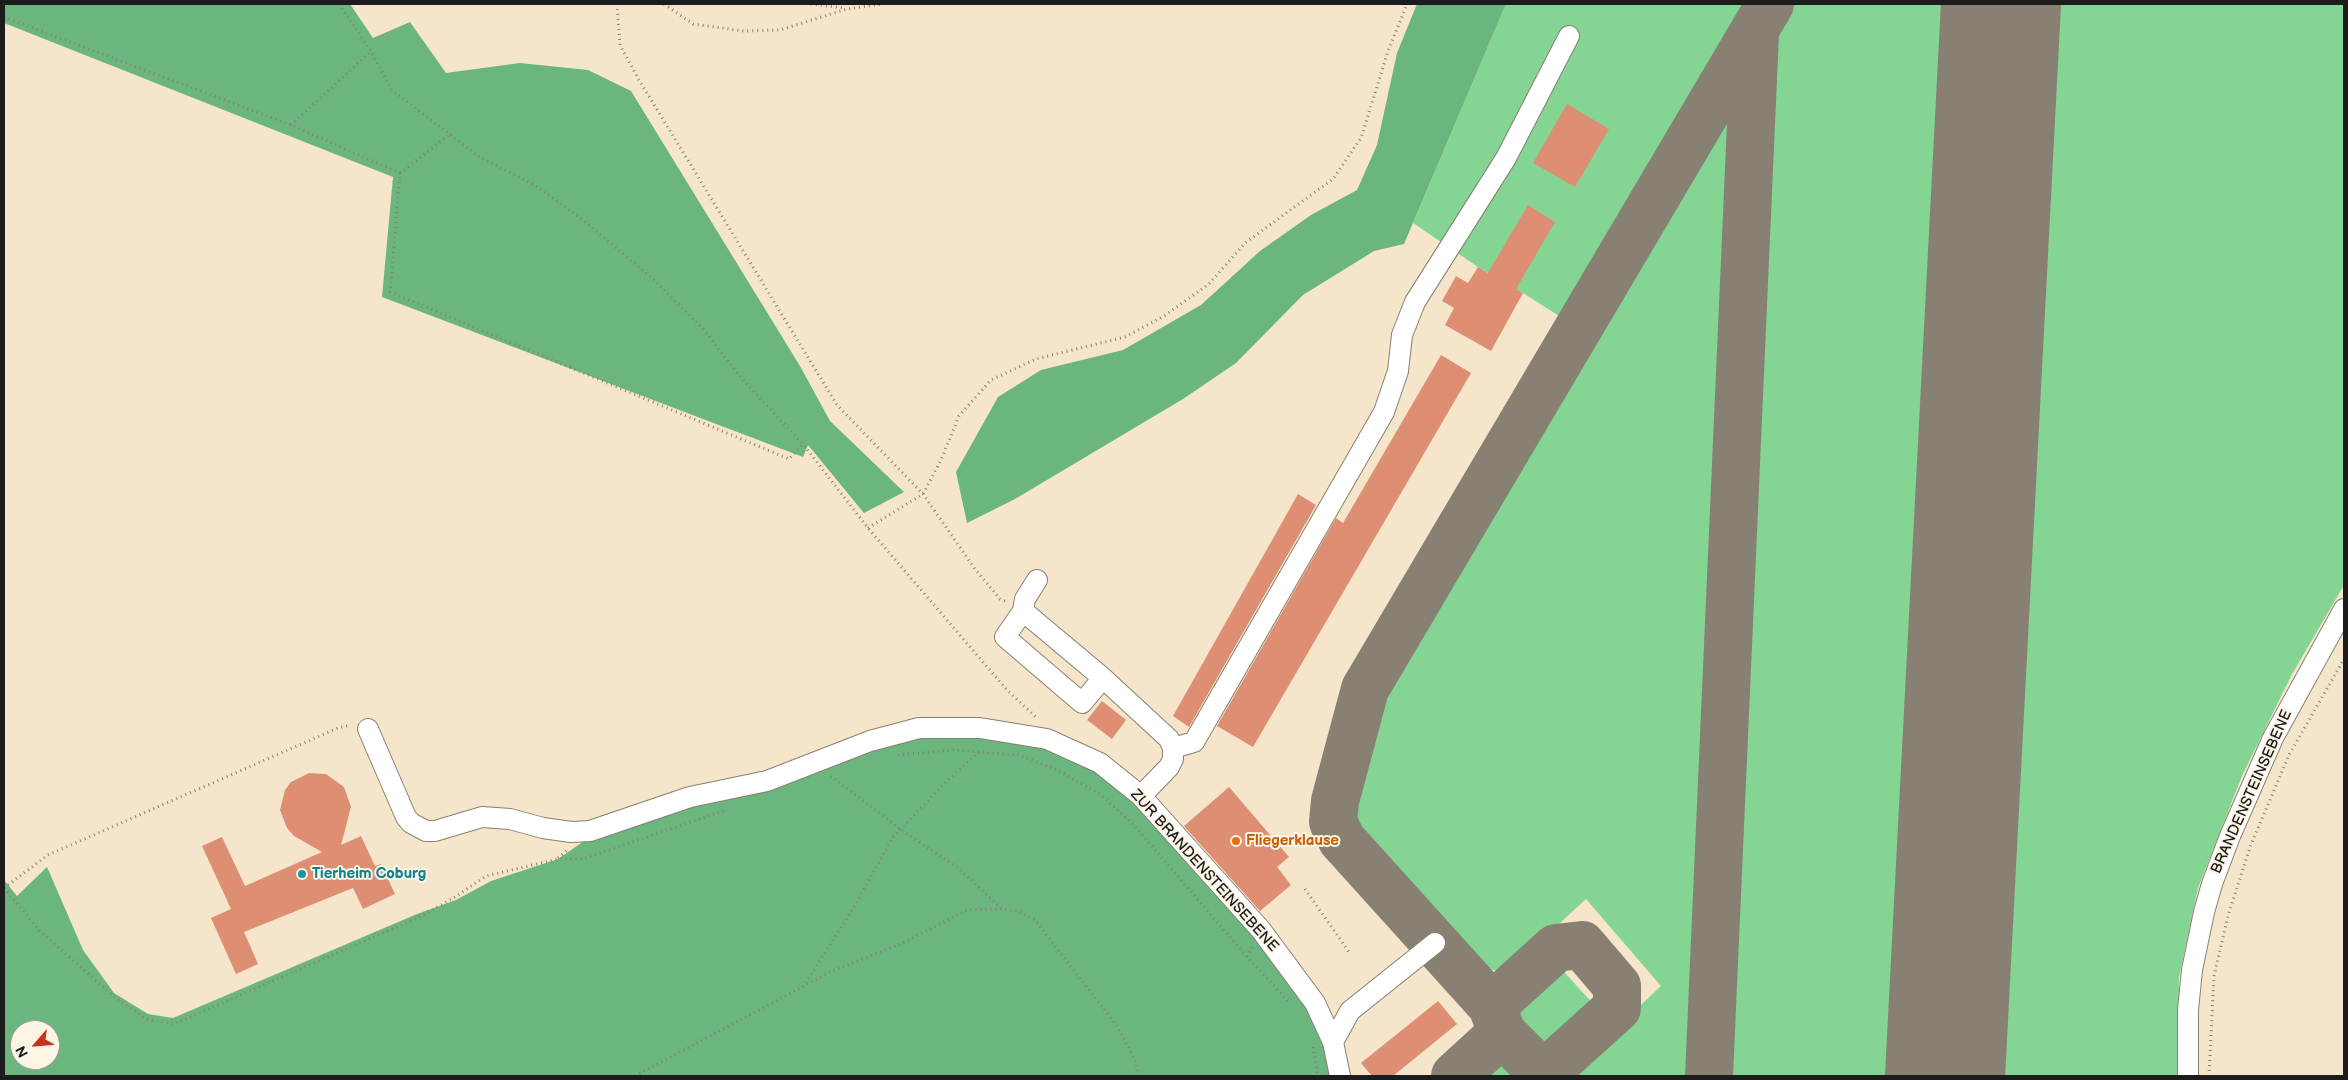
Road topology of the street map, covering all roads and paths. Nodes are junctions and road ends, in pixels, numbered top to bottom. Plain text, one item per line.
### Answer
1 (339, 4) edge
2 (617, 4) edge
3 (664, 4) edge
4 (811, 4) edge
5 (883, 4) edge
6 (1407, 4) edge
7 (847, 9) junction
8 (4, 18) edge
9 (1568, 36) dead end
10 (371, 51) junction
11 (291, 125) junction
12 (449, 135) junction
13 (400, 173) junction
14 (803, 444) junction
15 (923, 494) junction
16 (868, 528) junction
17 (1037, 580) dead end
18 (2344, 610) edge
19 (1023, 611) junction
20 (2344, 659) edge
21 (1103, 678) junction
22 (1043, 723) dead end
23 (368, 729) joint
24 (1172, 748) junction
25 (980, 752) junction
26 (892, 756) dead end
27 (838, 771) dead end
28 (828, 774) dead end
29 (849, 790) dead end
30 (1141, 796) junction
31 (735, 807) dead end
32 (900, 829) junction
33 (4, 888) edge
34 (1305, 889) dead end
35 (1002, 909) junction
36 (1435, 943) dead end
37 (1349, 952) dead end
38 (802, 988) junction
39 (1290, 1003) dead end
40 (1312, 1039) dead end
41 (1333, 1042) junction
42 (635, 1076) edge
43 (1139, 1076) edge
44 (1318, 1076) edge
45 (1340, 1076) edge
46 (2188, 1076) edge
47 (2209, 1076) edge

1 - 10 path
2 - 15 path
3 - 7 path
4 - 7 path
5 - 7 path
6 - 15 path
8 - 11 path
9 - 24 street
10 - 11 path
10 - 12 path
11 - 13 path
12 - 13 path
12 - 14 path
13 - 14 path
14 - 16 path
15 - 16 path
15 - 19 path
16 - 22 path
17 - 19 street
18 - 46 street, BRANDENSTEINSEBENE
19 - 21 street
19 - 21 street
20 - 47 path
21 - 24 street
23 - 30 street, ZUR BRANDENSTEINSEBENE
23 - 33 path
24 - 30 street
25 - 26 path
25 - 32 path
25 - 39 path
27 - 28 path
29 - 32 path
30 - 41 street, ZUR BRANDENSTEINSEBENE
31 - 33 path
32 - 35 path
32 - 38 path
34 - 37 path
35 - 38 path
35 - 43 path
36 - 41 street
38 - 42 path
40 - 44 path
41 - 45 street, ZUR BRANDENSTEINSEBENE

